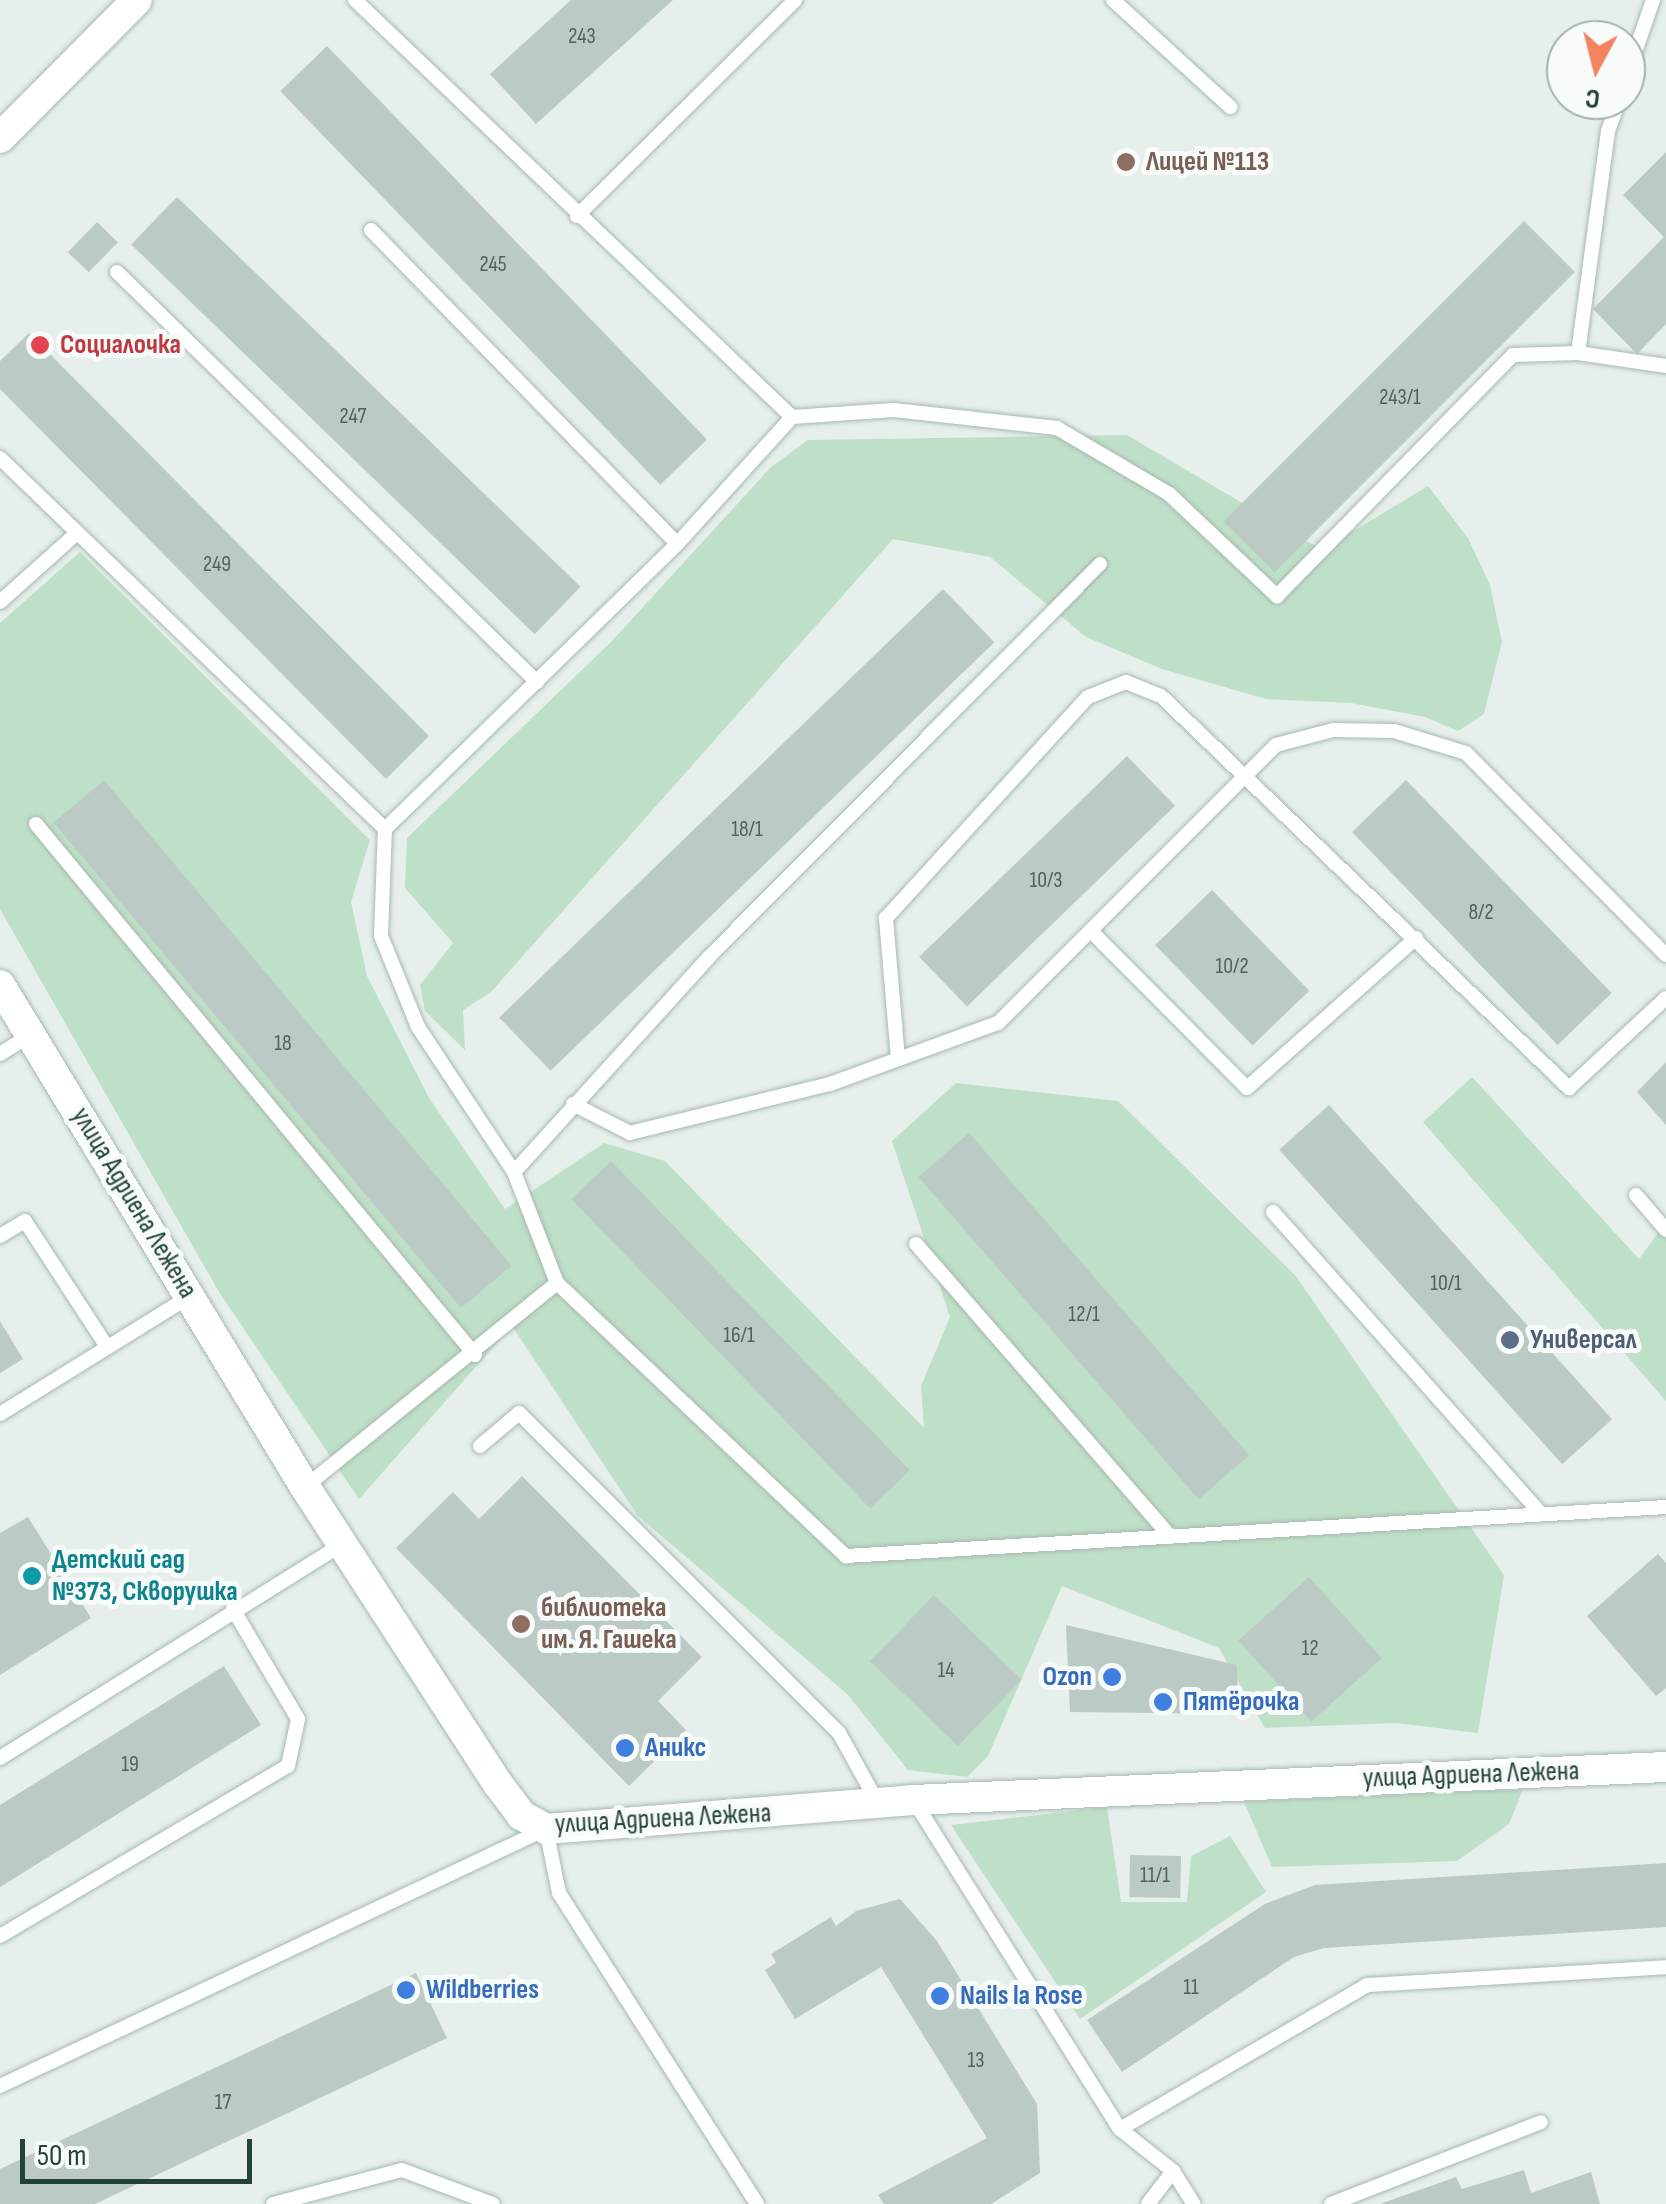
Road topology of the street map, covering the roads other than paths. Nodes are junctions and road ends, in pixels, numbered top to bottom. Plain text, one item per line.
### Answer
1 (137, 0) edge
2 (356, 0) edge
3 (796, 0) edge
4 (1112, 0) edge
5 (1230, 108) dead end
6 (1612, 120) edge
7 (0, 138) edge
8 (576, 216) junction
9 (372, 230) dead end
10 (117, 272) dead end
11 (1578, 353) junction
12 (1666, 366) edge
13 (792, 417) junction
14 (0, 458) edge
15 (77, 533) junction
16 (677, 544) junction
17 (1100, 564) dead end
18 (0, 602) edge
19 (537, 682) junction
20 (1245, 773) junction
21 (36, 824) dead end
22 (385, 828) junction
23 (1092, 932) junction
24 (1416, 938) junction
25 (1666, 955) edge
26 (0, 986) edge
27 (1666, 998) edge
28 (31, 1035) junction
29 (0, 1054) edge
30 (898, 1059) junction
31 (573, 1104) junction
32 (514, 1172) junction
33 (1636, 1195) dead end
34 (1273, 1212) dead end
35 (1666, 1230) edge
36 (0, 1236) edge
37 (916, 1244) dead end
38 (558, 1284) junction
39 (190, 1296) junction
40 (108, 1348) junction
41 (475, 1356) junction
42 (0, 1414) edge
43 (480, 1446) dead end
44 (305, 1487) junction
45 (1666, 1506) edge
46 (1542, 1514) junction
47 (1171, 1537) junction
48 (342, 1543) junction
49 (233, 1609) junction
50 (0, 1758) edge
51 (1666, 1767) edge
52 (914, 1800) junction
53 (879, 1804) junction
54 (546, 1829) junction
55 (0, 1936) edge
56 (1666, 1967) edge
57 (0, 2086) edge
58 (1541, 2122) dead end
59 (1120, 2129) junction
60 (1173, 2172) junction
61 (273, 2204) edge
62 (492, 2204) edge
63 (757, 2204) edge
64 (1148, 2204) edge
65 (1194, 2204) edge
66 (1331, 2204) edge

1 - 7 street
2 - 8 lane
3 - 8 lane
4 - 5 lane
6 - 11 lane
8 - 13 lane
9 - 16 lane
10 - 19 lane
11 - 12 lane
11 - 13 lane
13 - 16 lane
14 - 15 lane
15 - 18 lane
15 - 22 lane
16 - 19 lane
17 - 31 lane
19 - 22 lane
20 - 23 lane
20 - 24 lane
20 - 25 lane
20 - 30 lane
21 - 41 lane
22 - 32 lane
23 - 24 lane
23 - 30 lane
24 - 27 lane
26 - 28 street, улица Адриена Лежена
28 - 29 lane
28 - 39 street, улица Адриена Лежена
30 - 31 lane
31 - 32 lane
32 - 38 lane
33 - 35 lane
34 - 46 lane
36 - 40 lane
37 - 47 lane
38 - 41 lane
38 - 47 lane
39 - 40 lane
39 - 44 street, улица Адриена Лежена
40 - 42 lane
41 - 44 lane
43 - 53 lane
44 - 48 street, улица Адриена Лежена
45 - 46 lane
46 - 47 lane
48 - 49 lane
48 - 54 street, улица Адриена Лежена
49 - 50 lane
49 - 55 lane
51 - 52 street, улица Адриена Лежена
52 - 53 street, улица Адриена Лежена
52 - 59 lane
53 - 54 street, улица Адриена Лежена
54 - 57 lane
54 - 63 lane
56 - 59 lane
58 - 66 lane
59 - 60 lane
60 - 64 lane
60 - 65 lane
61 - 62 lane

